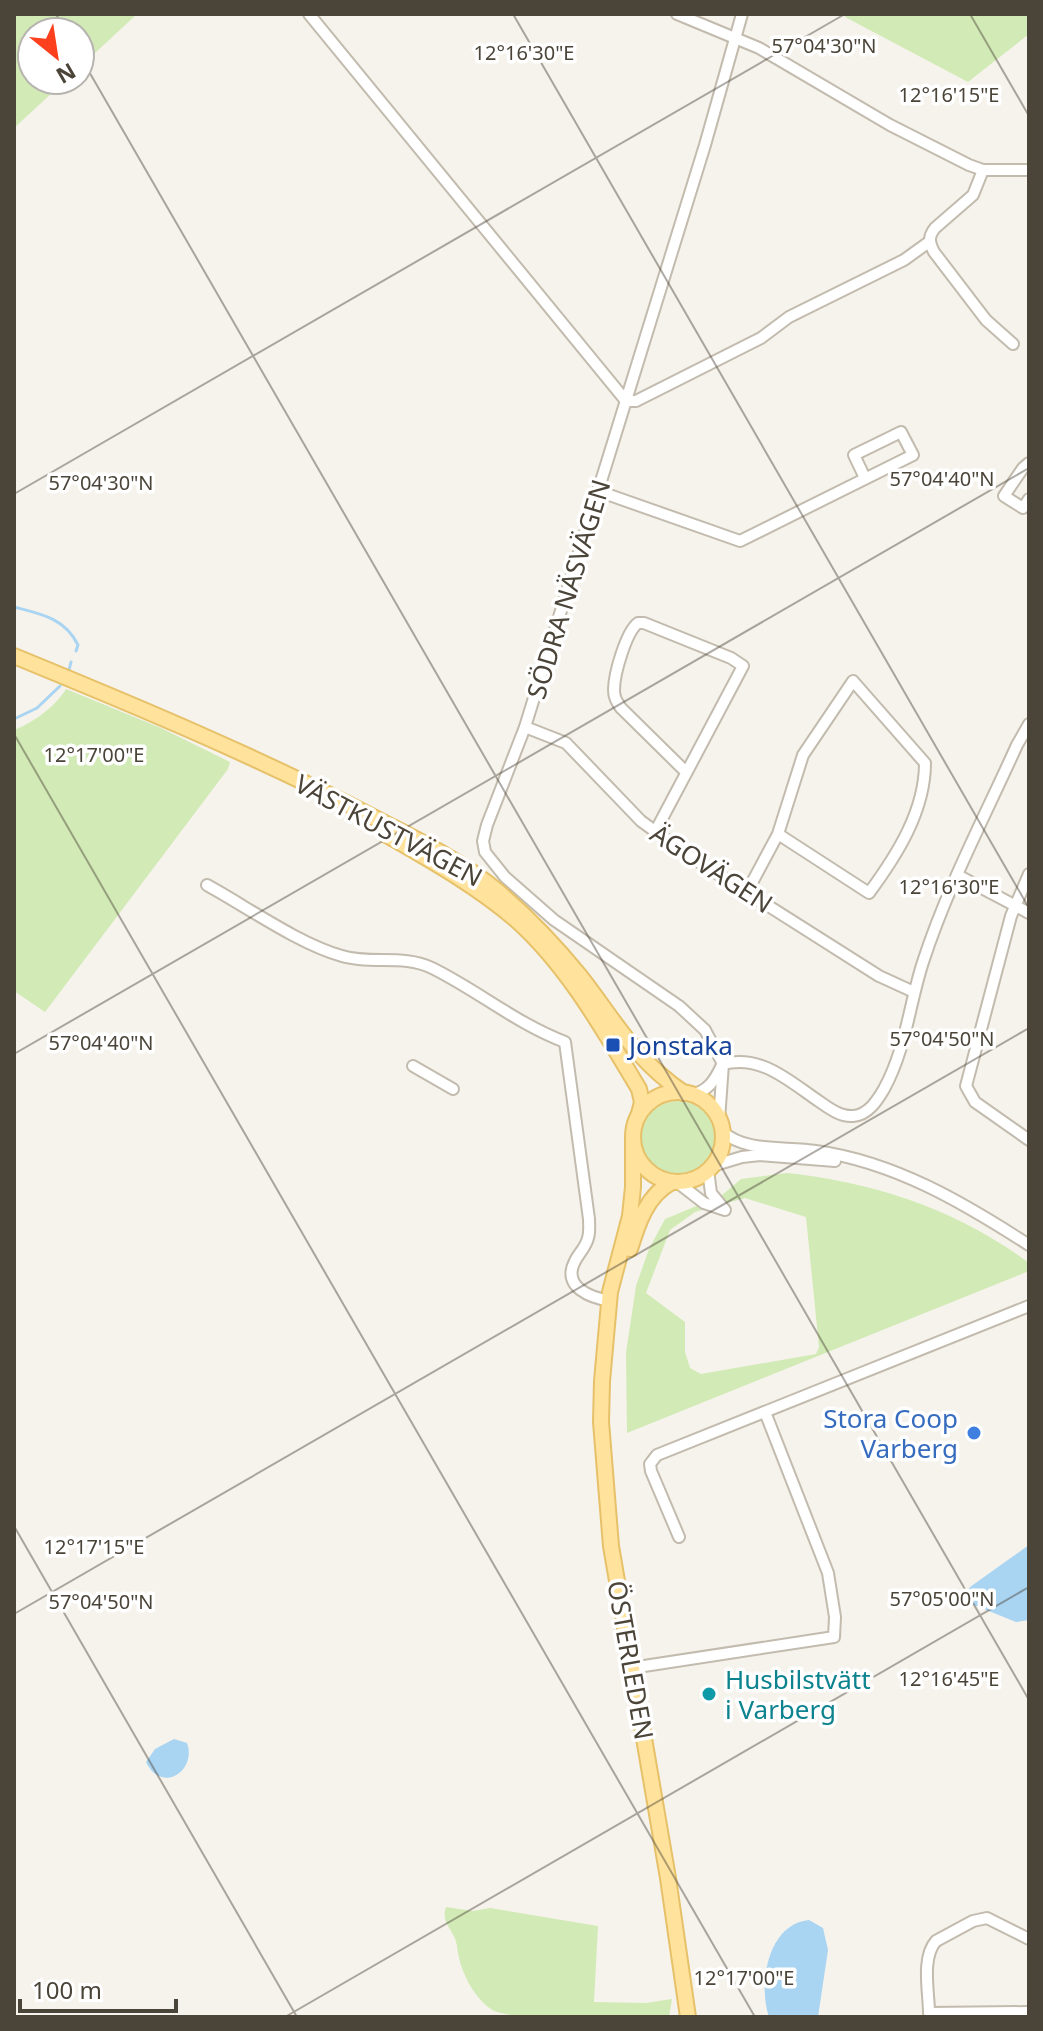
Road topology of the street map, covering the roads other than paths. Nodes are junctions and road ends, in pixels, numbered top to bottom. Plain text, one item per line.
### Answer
1 (309, 14) edge
2 (677, 14) edge
3 (742, 14) edge
4 (735, 37) junction
5 (983, 170) junction
6 (1029, 170) edge
7 (929, 242) junction
8 (1013, 344) dead end
9 (626, 401) junction
10 (1029, 463) edge
11 (865, 478) junction
12 (598, 491) junction
13 (1029, 499) edge
14 (14, 656) edge
15 (1029, 724) edge
16 (525, 727) junction
17 (202, 735) junction
18 (685, 771) junction
19 (655, 832) junction
20 (778, 834) junction
21 (1029, 874) edge
22 (959, 876) junction
23 (207, 885) dead end
24 (747, 892) junction
25 (1015, 904) junction
26 (1029, 913) edge
27 (914, 992) junction
28 (723, 1064) junction
29 (413, 1066) dead end
30 (453, 1089) dead end
31 (687, 1094) junction
32 (639, 1114) junction
33 (720, 1126) junction
34 (1029, 1140) edge
35 (633, 1142) junction
36 (865, 1163) junction
37 (710, 1168) junction
38 (674, 1182) junction
39 (1029, 1245) edge
40 (611, 1301) junction
41 (1029, 1306) edge
42 (765, 1412) junction
43 (679, 1537) dead end
44 (631, 1668) junction
45 (1029, 1939) edge
46 (1029, 2012) edge
47 (688, 2017) edge

1 - 9 street
2 - 4 street
3 - 4 street, SÖDRA NÄSVÄGEN
4 - 5 street
4 - 9 street, SÖDRA NÄSVÄGEN
5 - 6 street
5 - 7 street
7 - 8 street
7 - 9 street
9 - 12 street, SÖDRA NÄSVÄGEN
10 - 13 street
11 - 11 street
11 - 12 street
12 - 16 street, SÖDRA NÄSVÄGEN
14 - 17 main road, VÄSTKUSTVÄGEN
15 - 22 street
16 - 19 street, ÄGOVÄGEN
16 - 28 street, SÖDRA NÄSVÄGEN
17 - 31 main road, VÄSTKUSTVÄGEN
17 - 32 main road, VÄSTKUSTVÄGEN
18 - 18 street
18 - 19 street
19 - 24 street, ÄGOVÄGEN
20 - 20 street
20 - 24 street
21 - 25 street
22 - 25 street
22 - 27 street
23 - 40 street
24 - 27 street, ÄGOVÄGEN
25 - 26 street
25 - 34 street
27 - 28 street
28 - 31 street
28 - 33 street
29 - 30 street
31 - 32 main road
31 - 33 main road
32 - 35 main road
33 - 36 street
33 - 37 main road
35 - 38 main road
35 - 40 main road, ÖSTERLEDEN
36 - 37 street
36 - 39 street
37 - 38 main road
37 - 38 street
38 - 40 main road, ÖSTERLEDEN
40 - 44 main road, ÖSTERLEDEN
41 - 42 street
42 - 43 street
42 - 44 street
44 - 47 main road, ÖSTERLEDEN
45 - 46 street

